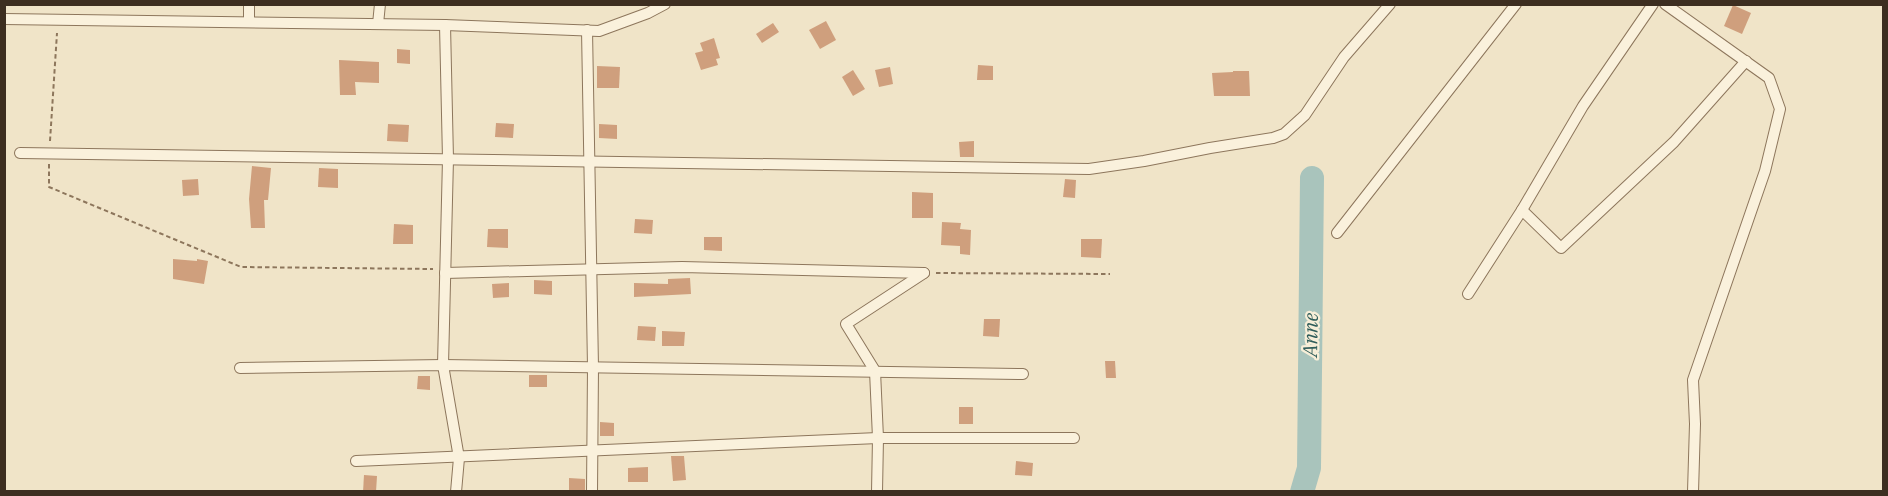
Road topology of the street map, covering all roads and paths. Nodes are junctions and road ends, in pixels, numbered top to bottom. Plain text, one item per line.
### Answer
1 (249, 4) edge
2 (380, 4) edge
3 (665, 4) edge
4 (1390, 4) edge
5 (1516, 4) edge
6 (1653, 4) edge
7 (1665, 4) edge
8 (4, 19) edge
9 (58, 20) junction
10 (249, 22) junction
11 (378, 24) junction
12 (445, 26) junction
13 (587, 30) junction
14 (1746, 62) junction
15 (20, 153) dead end
16 (49, 154) junction
17 (448, 159) junction
18 (589, 161) junction
19 (1522, 210) junction
20 (1337, 233) dead end
21 (591, 269) junction
22 (445, 271) junction
23 (924, 273) junction
24 (1110, 274) dead end
25 (1468, 294) dead end
26 (443, 365) junction
27 (593, 367) junction
28 (240, 368) dead end
29 (875, 371) junction
30 (1023, 374) dead end
31 (878, 438) junction
32 (1074, 438) dead end
33 (593, 450) junction
34 (459, 458) junction
35 (356, 461) dead end
36 (456, 492) edge
37 (592, 492) edge
38 (877, 492) edge
39 (1693, 492) edge

1 - 10 street
2 - 11 street
3 - 13 street
4 - 18 street
5 - 20 street
6 - 19 street
7 - 14 street
8 - 9 street
9 - 10 street
9 - 16 path
10 - 11 street
11 - 12 street
12 - 13 street
12 - 17 street
13 - 18 street
14 - 19 street
14 - 39 street
15 - 16 street
16 - 17 street
16 - 22 path
17 - 18 street
17 - 22 street
18 - 21 street
19 - 25 street
21 - 22 street
21 - 23 street
21 - 27 street
22 - 26 street
23 - 24 path
23 - 29 street
26 - 27 street
26 - 28 street
26 - 34 street
27 - 29 street
27 - 33 street
29 - 30 street
29 - 31 street
31 - 32 street
31 - 33 street
31 - 38 street
33 - 34 street
33 - 37 street
34 - 35 street
34 - 36 street

